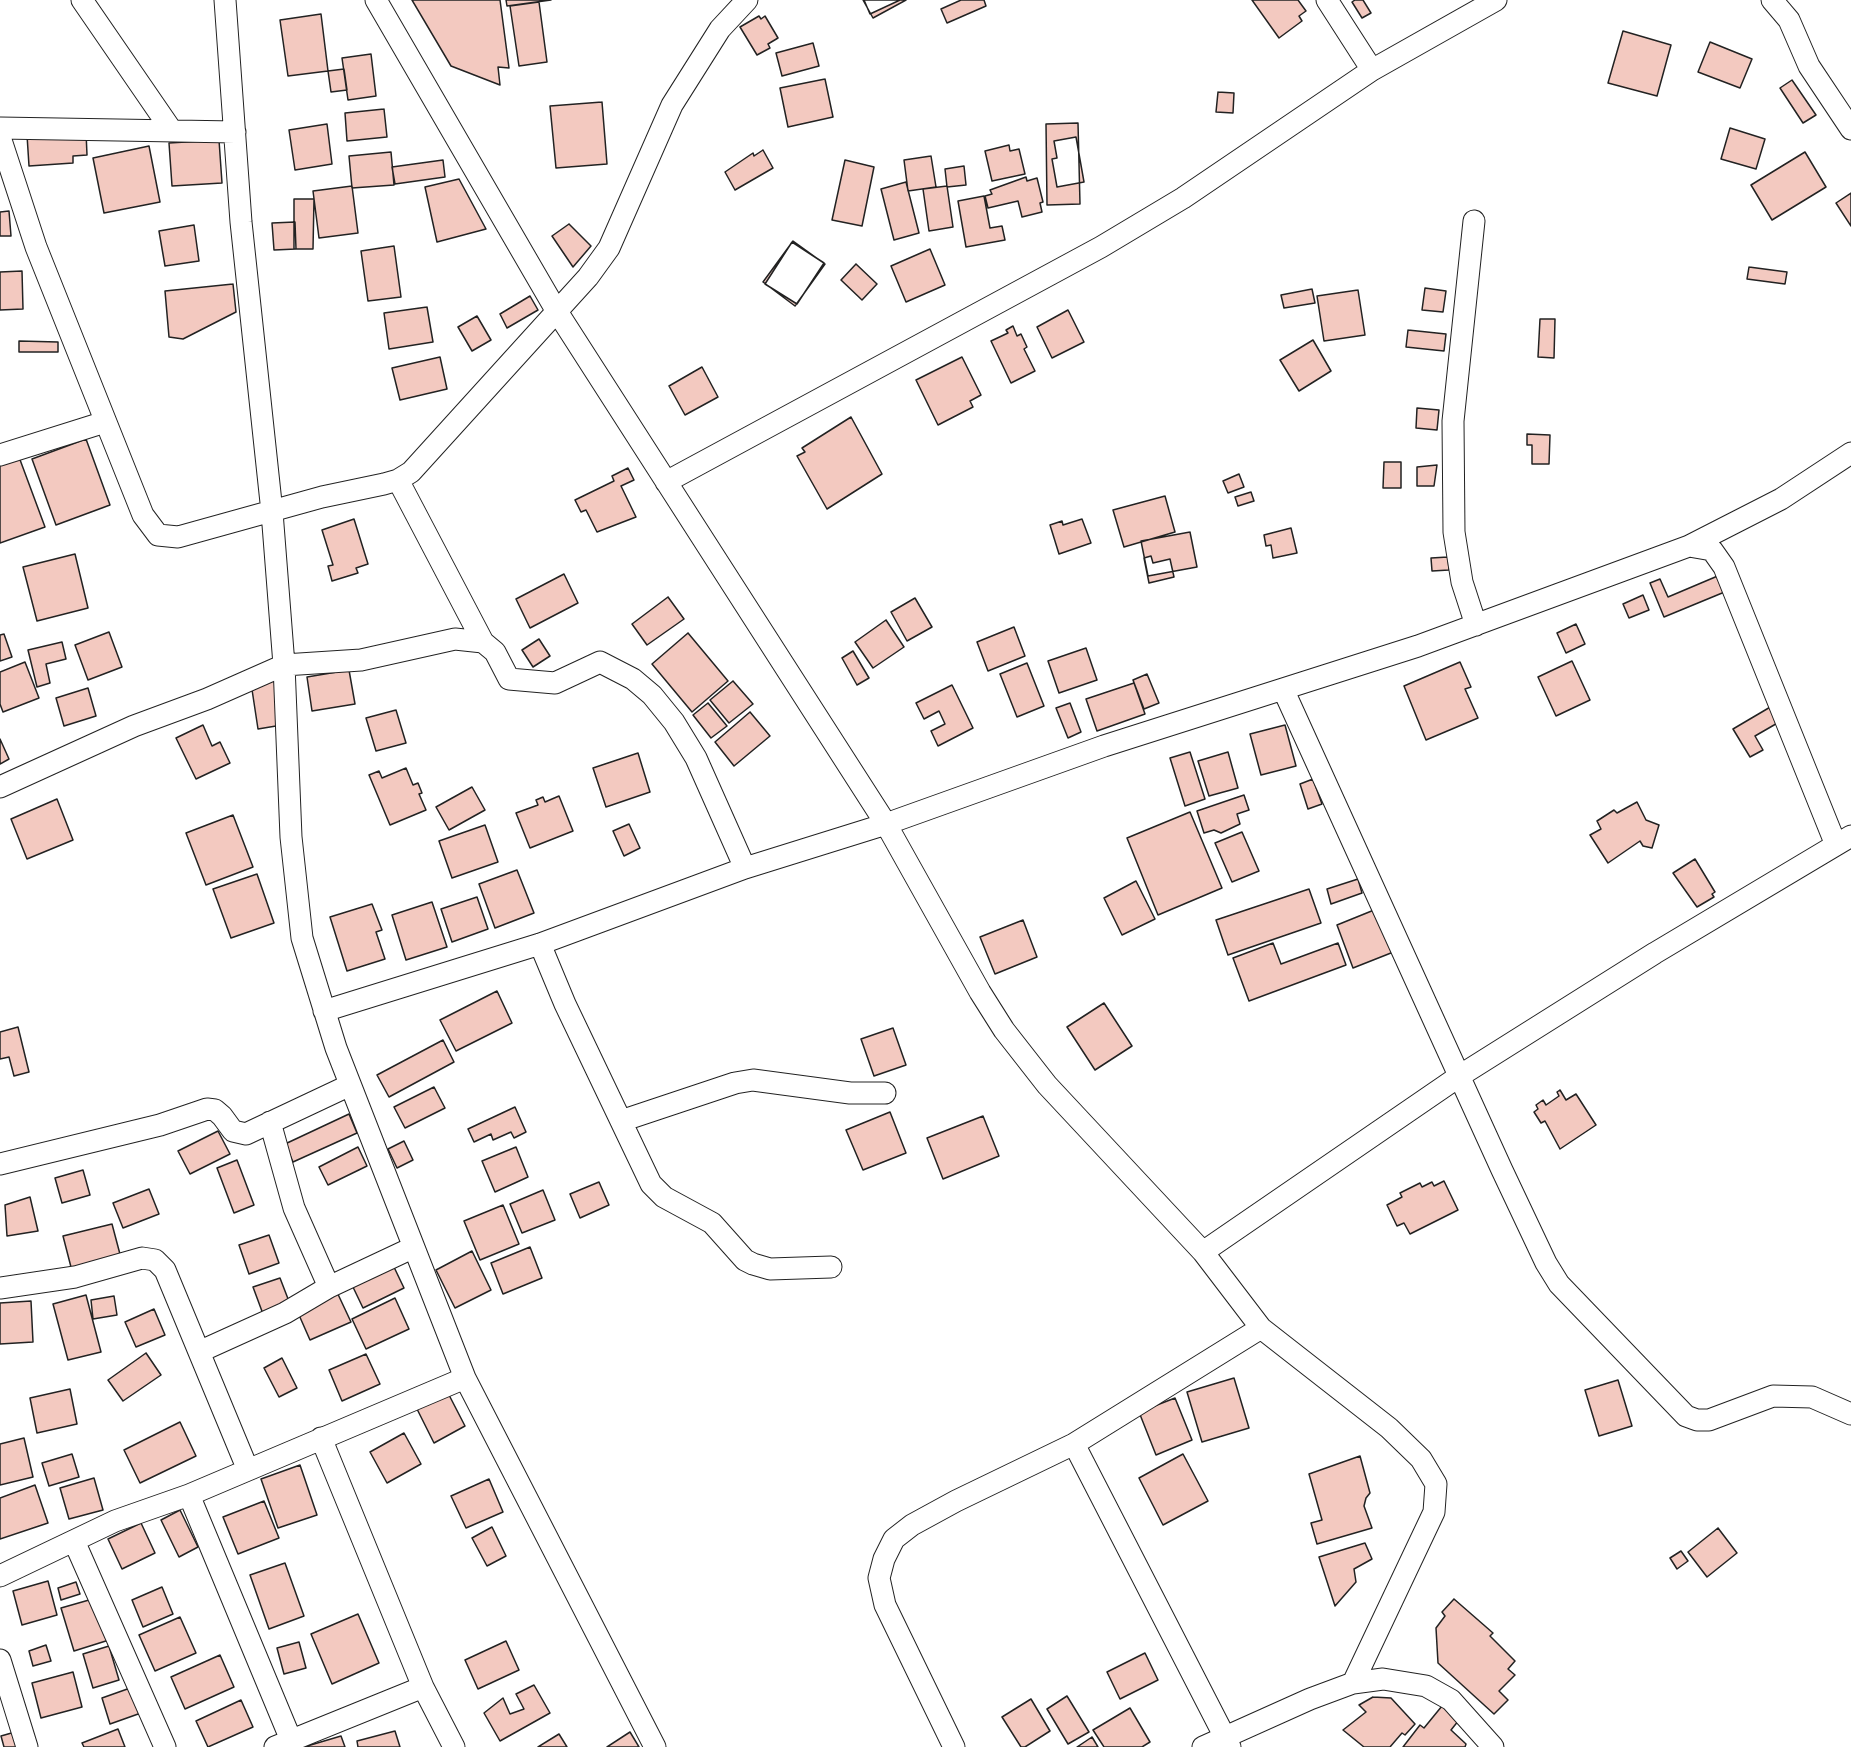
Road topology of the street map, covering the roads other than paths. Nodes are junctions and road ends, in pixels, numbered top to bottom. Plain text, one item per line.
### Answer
1 (82, 0) edge
2 (225, 0) edge
3 (376, 0) edge
4 (747, 0) edge
5 (1327, 0) edge
6 (1496, 0) edge
7 (1772, 0) edge
8 (1372, 70) junction
9 (0, 128) edge
10 (1851, 129) edge
11 (172, 131) junction
12 (235, 132) junction
13 (0, 136) edge
14 (1474, 221) dead end
15 (556, 310) junction
16 (105, 422) junction
17 (1851, 453) edge
18 (0, 455) edge
19 (398, 480) junction
20 (666, 482) junction
21 (272, 512) junction
22 (1689, 546) junction
23 (1476, 625) junction
24 (483, 642) junction
25 (284, 665) junction
26 (1283, 689) junction
27 (0, 787) edge
28 (886, 824) junction
29 (1843, 841) edge
30 (745, 868) junction
31 (540, 944) junction
32 (324, 1011) junction
33 (1461, 1075) junction
34 (350, 1085) junction
35 (885, 1093) dead end
36 (270, 1122) junction
37 (621, 1122) junction
38 (0, 1164) edge
39 (412, 1248) junction
40 (1203, 1252) junction
41 (831, 1267) dead end
42 (328, 1287) junction
43 (0, 1288) edge
44 (1261, 1328) junction
45 (201, 1351) junction
46 (465, 1378) junction
47 (1851, 1414) edge
48 (321, 1438) junction
49 (1074, 1444) junction
50 (248, 1470) junction
51 (189, 1495) junction
52 (74, 1541) junction
53 (0, 1576) edge
54 (0, 1660) edge
55 (1353, 1683) junction
56 (423, 1687) junction
57 (8, 1718) edge
58 (1227, 1741) edge
59 (283, 1744) edge
60 (27, 1747) edge
61 (165, 1747) edge
62 (454, 1747) edge
63 (655, 1747) edge
64 (954, 1747) edge
65 (1203, 1747) edge
66 (1493, 1747) edge

1 - 11 street
2 - 12 street
3 - 15 street
4 - 15 street
5 - 8 street
6 - 8 street
7 - 10 street
8 - 20 street
9 - 11 street
11 - 12 street
12 - 21 street
13 - 16 street
14 - 23 street
15 - 19 street
15 - 20 street
16 - 18 street
16 - 21 street
17 - 22 street
19 - 21 street
19 - 24 street
20 - 28 street
21 - 25 street
22 - 23 street
22 - 29 street
23 - 26 street
24 - 25 street
24 - 30 street
25 - 27 street
25 - 32 street
26 - 28 street
26 - 33 street
28 - 30 street
28 - 40 street
29 - 33 street
30 - 31 street
31 - 32 street
31 - 37 street
32 - 34 street
33 - 40 street
33 - 47 street
34 - 36 street
34 - 39 street
35 - 37 street
36 - 38 street
36 - 42 street
37 - 41 street
39 - 42 street
39 - 46 street
40 - 44 street
42 - 45 street
43 - 45 street
44 - 49 street
44 - 55 street
45 - 50 street
46 - 48 street
46 - 63 street
48 - 50 street
48 - 56 street
49 - 58 street
49 - 64 street
50 - 51 street
51 - 52 street
51 - 59 street
52 - 53 street
52 - 61 street
54 - 57 street
55 - 58 street
55 - 66 street
56 - 59 street
56 - 62 street
57 - 60 street
58 - 65 street

